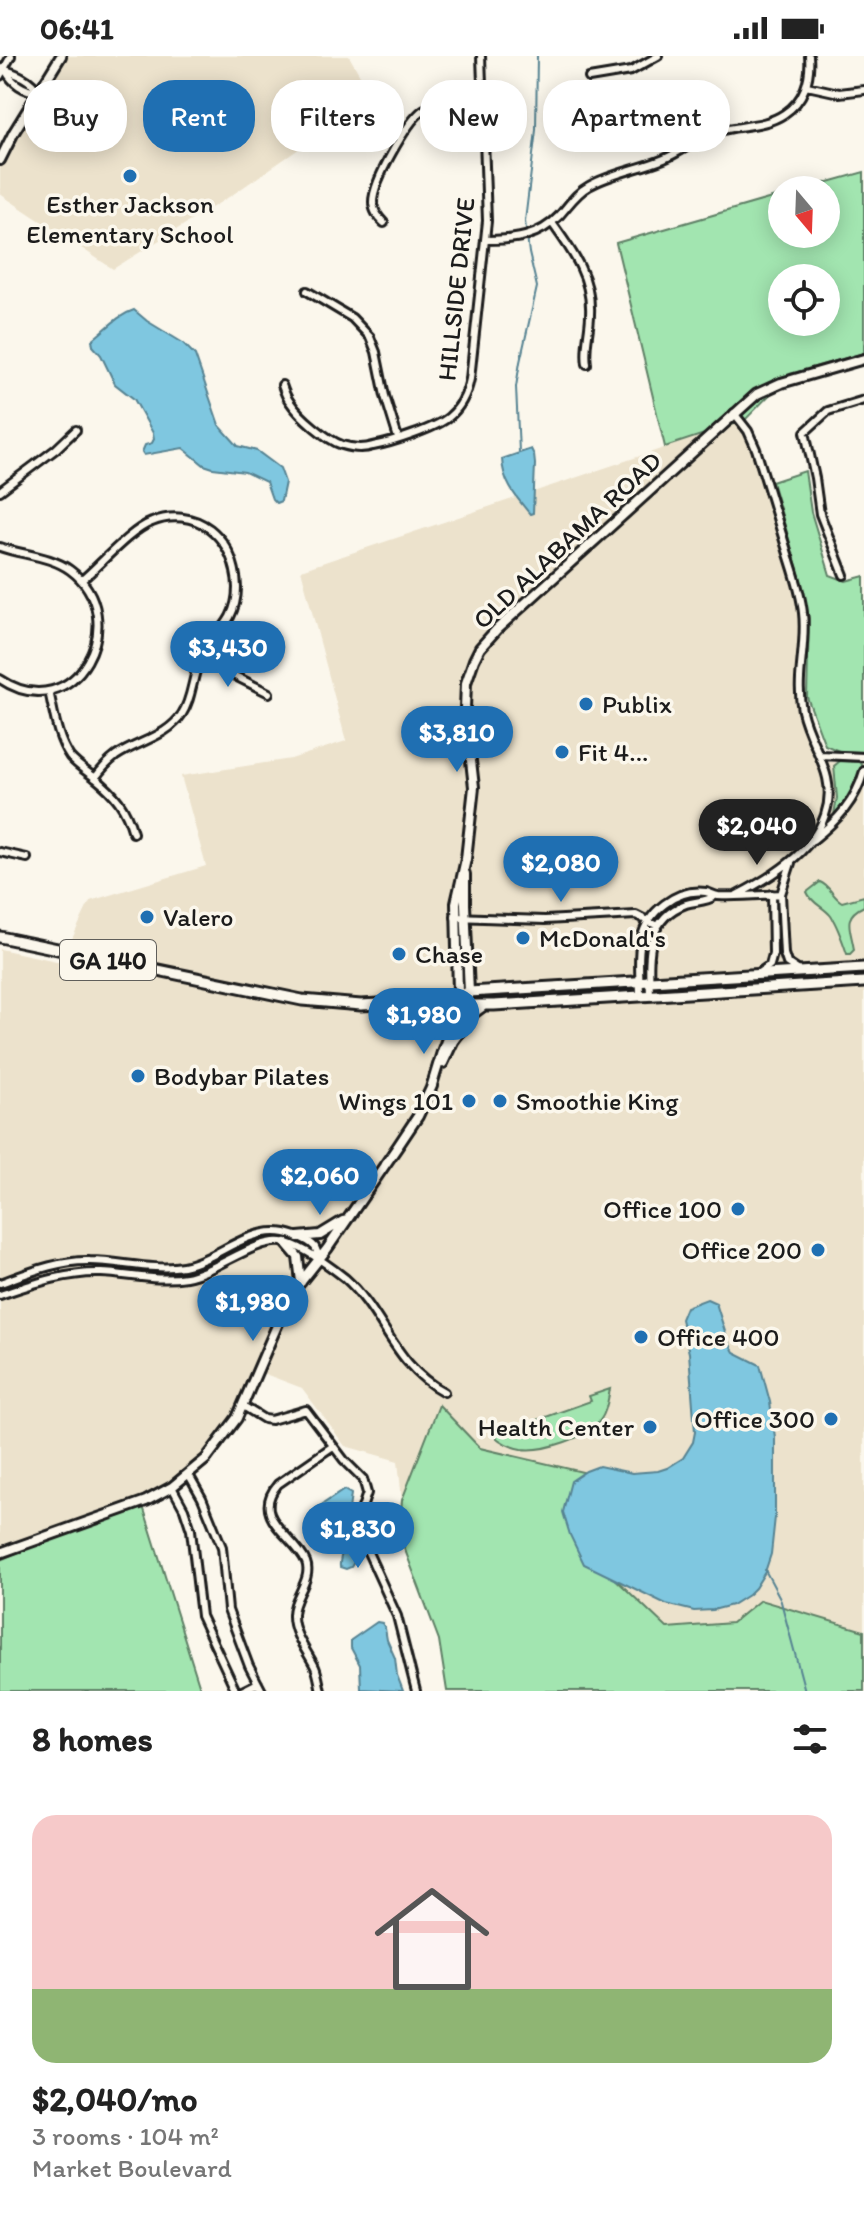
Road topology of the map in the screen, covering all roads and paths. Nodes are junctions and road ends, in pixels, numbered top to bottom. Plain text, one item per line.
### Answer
1 (11, 56) edge
2 (61, 56) edge
3 (481, 56) edge
4 (658, 56) edge
5 (809, 56) edge
6 (2, 71) edge
7 (589, 78) dead end
8 (26, 80) edge
9 (46, 80) edge
10 (482, 80) edge
11 (807, 86) junction
12 (864, 90) edge
13 (420, 114) edge
14 (24, 117) edge
15 (486, 152) edge
16 (0, 160) edge
17 (384, 223) dead end
18 (552, 223) junction
19 (486, 240) junction
20 (307, 291) dead end
21 (864, 359) edge
22 (587, 364) dead end
23 (282, 385) dead end
24 (863, 400) edge
25 (864, 410) edge
26 (734, 413) junction
27 (76, 430) dead end
28 (398, 438) junction
29 (0, 491) edge
30 (0, 547) edge
31 (844, 575) dead end
32 (82, 580) junction
33 (201, 659) junction
34 (0, 679) edge
35 (49, 691) junction
36 (269, 693) dead end
37 (820, 755) junction
38 (864, 757) edge
39 (864, 771) edge
40 (95, 778) junction
41 (133, 833) dead end
42 (807, 845) junction
43 (0, 852) edge
44 (27, 858) dead end
45 (792, 860) junction
46 (772, 894) junction
47 (781, 894) junction
48 (737, 895) junction
49 (715, 896) junction
50 (460, 916) junction
51 (648, 920) junction
52 (658, 926) junction
53 (0, 937) edge
54 (864, 968) edge
55 (799, 971) junction
56 (757, 974) junction
57 (645, 981) junction
58 (864, 982) edge
59 (463, 992) junction
60 (645, 996) junction
61 (434, 1001) junction
62 (418, 1003) junction
63 (462, 1005) junction
64 (484, 1005) junction
65 (451, 1037) junction
66 (350, 1216) junction
67 (298, 1237) junction
68 (286, 1243) junction
69 (320, 1259) junction
70 (301, 1282) junction
71 (0, 1283) edge
72 (0, 1295) edge
73 (444, 1392) dead end
74 (243, 1406) junction
75 (333, 1446) junction
76 (189, 1475) junction
77 (172, 1487) junction
78 (0, 1553) edge
79 (258, 1683) junction
80 (239, 1691) edge
81 (262, 1691) edge
82 (321, 1691) edge
83 (416, 1691) edge

1 - 6 street
2 - 9 street
3 - 10 street, HILLSIDE DRIVE
4 - 7 street
5 - 11 street
6 - 8 street
11 - 12 street
11 - 18 street
13 - 17 street
14 - 16 street
15 - 19 street, HILLSIDE DRIVE
18 - 19 street
18 - 22 street
19 - 28 street, HILLSIDE DRIVE
20 - 28 street
21 - 26 street, OLD ALABAMA ROAD
23 - 28 street, HILLSIDE DRIVE
24 - 25 street
24 - 31 street
26 - 37 street
26 - 50 street, OLD ALABAMA ROAD
27 - 29 street
30 - 32 street
32 - 33 street
32 - 35 street
33 - 36 street
33 - 40 street
34 - 35 street
35 - 40 street
37 - 38 street
37 - 42 street
39 - 42 street
40 - 41 street
42 - 45 street
43 - 44 street
45 - 47 street
45 - 48 street
46 - 47 street
46 - 48 street
46 - 56 street
47 - 55 street
48 - 49 street
49 - 51 street
49 - 52 street
50 - 51 street
50 - 59 street, OLD ALABAMA ROAD
51 - 52 street
51 - 57 street
52 - 57 street
53 - 62 main road, GA 140
54 - 55 main road, GA 140
55 - 56 main road, GA 140
56 - 57 main road, GA 140
57 - 59 main road, GA 140
57 - 60 street
58 - 60 main road, GA 140
59 - 61 main road, GA 140
59 - 63 street, OLD ALABAMA ROAD
60 - 64 main road, GA 140
61 - 62 main road, GA 140
61 - 63 main road, GA 140
62 - 65 main road
63 - 64 main road, GA 140
63 - 65 street, OLD ALABAMA ROAD
64 - 65 main road
65 - 66 street, OLD ALABAMA ROAD
66 - 67 street
66 - 69 street, OLD ALABAMA ROAD
67 - 69 street
67 - 71 street
68 - 69 street
68 - 70 street
68 - 72 street
69 - 70 street, OLD ALABAMA ROAD
69 - 73 street
70 - 74 street, OLD ALABAMA ROAD
74 - 75 street
74 - 76 street, OLD ALABAMA ROAD
75 - 82 street
75 - 83 street
76 - 77 street, OLD ALABAMA ROAD
76 - 79 street
77 - 78 street, OLD ALABAMA ROAD
77 - 80 street
79 - 80 street
79 - 81 street

